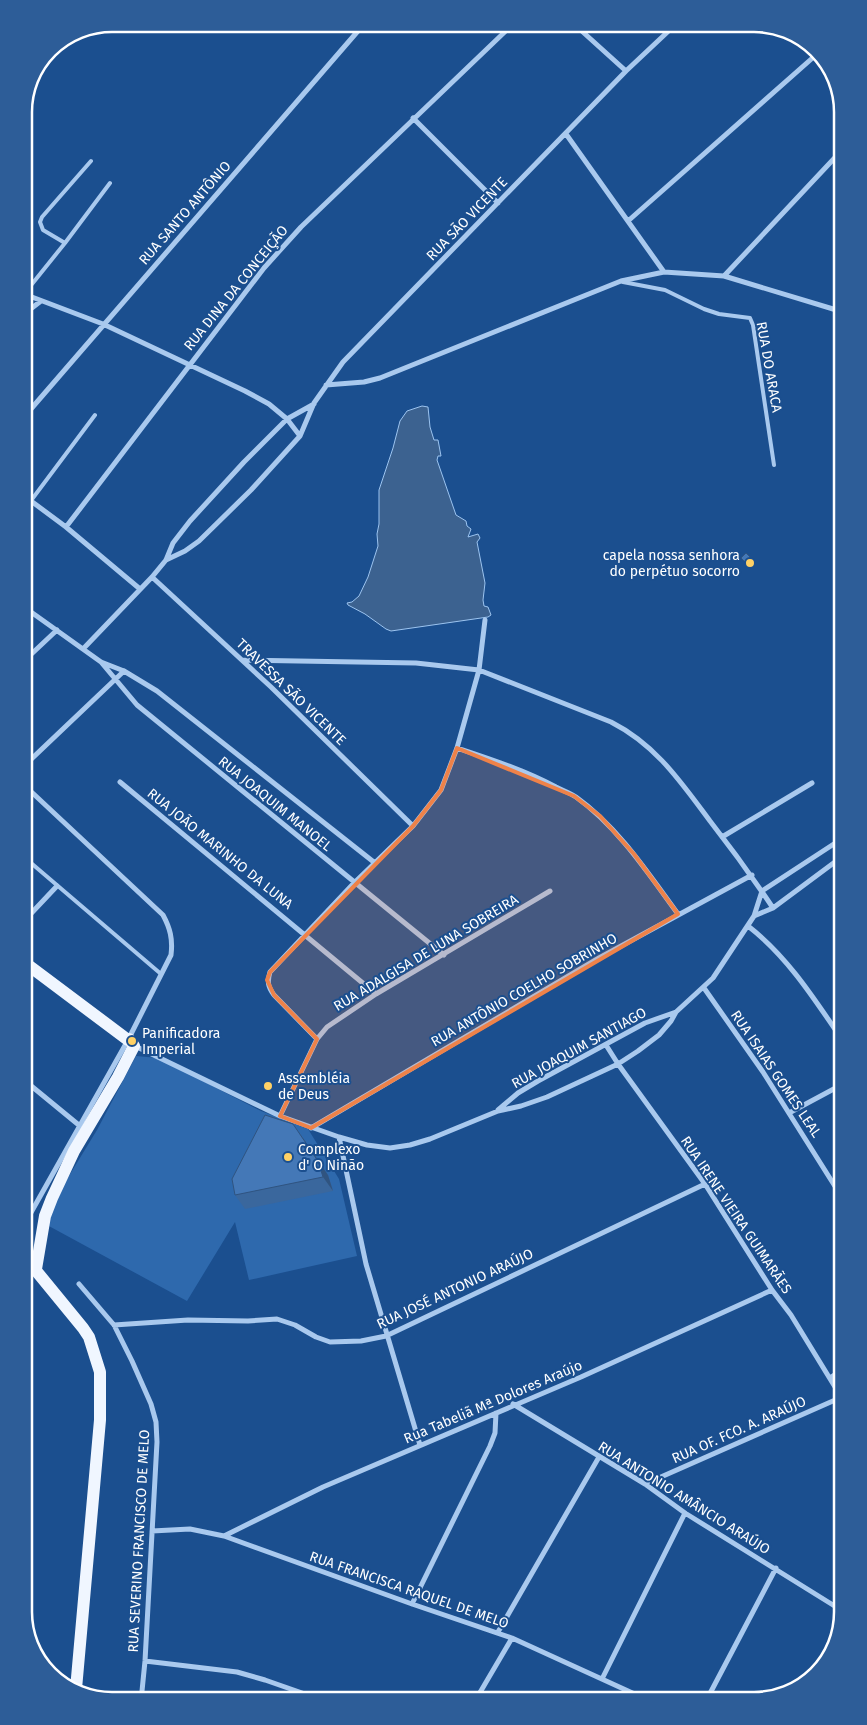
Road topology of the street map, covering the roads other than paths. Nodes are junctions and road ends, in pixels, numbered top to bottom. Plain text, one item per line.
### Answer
1 (357, 32) edge
2 (504, 33) edge
3 (584, 33) edge
4 (667, 33) edge
5 (813, 58) edge
6 (626, 71) junction
7 (413, 118) junction
8 (566, 134) junction
9 (834, 159) edge
10 (91, 161) dead end
11 (110, 183) dead end
12 (498, 203) junction
13 (628, 221) junction
14 (65, 243) junction
15 (664, 272) junction
16 (724, 276) junction
17 (621, 281) junction
18 (33, 283) edge
19 (33, 298) edge
20 (41, 301) junction
21 (33, 307) edge
22 (834, 309) edge
23 (103, 324) junction
24 (189, 364) junction
25 (326, 385) junction
26 (314, 403) junction
27 (33, 407) edge
28 (95, 415) dead end
29 (287, 419) junction
30 (300, 436) junction
31 (774, 465) dead end
32 (33, 498) edge
33 (33, 501) edge
34 (66, 527) junction
35 (166, 560) junction
36 (152, 577) junction
37 (140, 589) junction
38 (33, 613) edge
39 (485, 620) dead end
40 (57, 630) junction
41 (83, 649) junction
42 (33, 653) edge
43 (242, 660) junction
44 (101, 662) junction
45 (479, 670) junction
46 (124, 671) junction
47 (115, 679) junction
48 (457, 748) junction
49 (33, 758) edge
50 (120, 782) dead end
51 (812, 783) dead end
52 (33, 793) edge
53 (413, 826) junction
54 (722, 837) junction
55 (834, 844) edge
56 (375, 863) junction
57 (834, 863) edge
58 (32, 864) edge
59 (752, 875) junction
60 (354, 883) junction
61 (57, 886) junction
62 (550, 891) dead end
63 (762, 891) junction
64 (773, 908) junction
65 (32, 911) edge
66 (678, 914) junction
67 (754, 916) junction
68 (748, 926) junction
69 (306, 934) junction
70 (444, 955) junction
71 (32, 968) edge
72 (161, 974) junction
73 (704, 988) junction
74 (376, 994) junction
75 (676, 1012) junction
76 (834, 1028) edge
77 (317, 1039) junction
78 (131, 1043) junction
79 (606, 1045) junction
80 (618, 1064) junction
81 (32, 1087) edge
82 (834, 1089) edge
83 (498, 1111) junction
84 (789, 1113) junction
85 (280, 1116) junction
86 (80, 1126) junction
87 (311, 1128) junction
88 (339, 1138) junction
89 (705, 1184) junction
90 (834, 1185) edge
91 (32, 1211) edge
92 (32, 1265) edge
93 (36, 1269) junction
94 (32, 1272) edge
95 (79, 1284) dead end
96 (772, 1290) junction
97 (114, 1325) junction
98 (386, 1336) junction
99 (834, 1375) edge
100 (830, 1378) junction
101 (834, 1385) edge
102 (834, 1402) edge
103 (513, 1404) junction
104 (496, 1413) junction
105 (420, 1445) junction
106 (599, 1457) junction
107 (645, 1484) junction
108 (685, 1512) junction
109 (152, 1530) junction
110 (224, 1536) junction
111 (776, 1568) junction
112 (412, 1604) junction
113 (834, 1606) edge
114 (498, 1632) junction
115 (512, 1638) junction
116 (145, 1661) junction
117 (602, 1679) junction
118 (77, 1684) edge
119 (142, 1692) edge
120 (299, 1692) edge
121 (480, 1692) edge
122 (630, 1692) edge
123 (711, 1692) edge

1 - 23 street, RUA SANTO ANTÔNIO
2 - 7 street, RUA DINA DA CONCEIÇÃO
3 - 6 street
4 - 6 street, RUA SÃO VICENTE
5 - 13 street
6 - 8 street, RUA SÃO VICENTE
7 - 12 street
7 - 24 street, RUA DINA DA CONCEIÇÃO
8 - 12 street, RUA SÃO VICENTE
8 - 13 street
9 - 16 street
10 - 14 lane
11 - 14 lane
12 - 25 street, RUA SÃO VICENTE
13 - 15 street
14 - 18 lane
15 - 16 street
15 - 17 street
16 - 22 street
17 - 25 street
17 - 31 lane, RUA DO ARACA
19 - 20 street
20 - 21 street
20 - 23 street
23 - 24 street
23 - 27 street, RUA SANTO ANTÔNIO
24 - 29 street
24 - 34 street, RUA DINA DA CONCEIÇÃO
25 - 26 street, RUA SÃO VICENTE
26 - 29 street, RUA SÃO VICENTE
26 - 30 street, RUA SÃO VICENTE
28 - 32 lane
29 - 30 street
29 - 35 street, RUA SÃO VICENTE
30 - 35 street, RUA SÃO VICENTE
33 - 34 street
34 - 37 street
35 - 36 street, RUA SÃO VICENTE
36 - 37 street, RUA SÃO VICENTE
36 - 43 street, TRAVESSA SÃO VICENTE
37 - 41 street, RUA SÃO VICENTE
38 - 40 street, RUA JOAQUIM MANOEL
39 - 45 street
40 - 41 street, RUA JOAQUIM MANOEL
40 - 42 street
41 - 44 street, RUA JOAQUIM MANOEL
43 - 45 street
43 - 53 street, TRAVESSA SÃO VICENTE
44 - 46 street, RUA JOAQUIM MANOEL
44 - 47 street, RUA JOAQUIM MANOEL
45 - 48 street
45 - 54 street
46 - 47 street
46 - 56 street, RUA JOAQUIM MANOEL
47 - 49 street
47 - 60 street, RUA JOAQUIM MANOEL
48 - 53 street
48 - 66 street
50 - 69 street, RUA JOÃO MARINHO DA LUNA
51 - 54 street
52 - 72 street
53 - 56 street
54 - 59 street
55 - 63 street
56 - 60 street
57 - 64 street
58 - 61 lane
59 - 63 street
59 - 66 street, RUA ANTÔNIO COELHO SOBRINHO
60 - 69 street
60 - 70 street, RUA JOAQUIM MANOEL
61 - 65 street
61 - 72 lane
62 - 70 street, RUA ADALGISA DE LUNA SOBREIRA
63 - 64 street
63 - 67 street, RUA JOAQUIM SANTIAGO
64 - 67 street
66 - 87 street, RUA ANTÔNIO COELHO SOBRINHO
67 - 68 street, RUA JOAQUIM SANTIAGO
68 - 73 street, RUA JOAQUIM SANTIAGO
68 - 76 street
69 - 74 street, RUA JOÃO MARINHO DA LUNA
69 - 77 street
70 - 74 street, RUA ADALGISA DE LUNA SOBREIRA
71 - 78 main road
72 - 78 street
73 - 75 street, RUA JOAQUIM SANTIAGO
73 - 84 street, RUA ISAIAS GOMES LEAL
74 - 77 street, RUA ADALGISA DE LUNA SOBREIRA
75 - 79 street, RUA JOAQUIM SANTIAGO
75 - 80 street, RUA JOAQUIM SANTIAGO
77 - 85 street
78 - 85 street, RUA JOAQUIM SANTIAGO
78 - 86 street
78 - 93 main road
79 - 80 street, RUA IRENE VIEIRA GUIMARÃES
79 - 83 street, RUA JOAQUIM SANTIAGO
80 - 83 street, RUA JOAQUIM SANTIAGO
80 - 89 street, RUA IRENE VIEIRA GUIMARÃES
81 - 86 street
82 - 84 street
83 - 88 street, RUA JOAQUIM SANTIAGO
84 - 90 street, RUA ISAIAS GOMES LEAL
85 - 87 street, RUA JOAQUIM SANTIAGO
86 - 91 street
87 - 88 street, RUA JOAQUIM SANTIAGO
88 - 98 street
89 - 96 street, RUA IRENE VIEIRA GUIMARÃES
89 - 98 street, RUA JOSÉ ANTONIO ARAÚJO
92 - 93 main road
93 - 94 street
93 - 118 main road
95 - 97 street, RUA SEVERINO FRANCISCO DE MELO
96 - 100 street, RUA IRENE VIEIRA GUIMARÃES
96 - 103 street, Rua Tabeliã Mª Dolores Araújo
97 - 98 street, RUA JOSÉ ANTONIO ARAÚJO
97 - 109 street, RUA SEVERINO FRANCISCO DE MELO
98 - 105 street
99 - 100 street
100 - 101 street, RUA IRENE VIEIRA GUIMARÃES
102 - 107 street, RUA OF. FCO. A. ARAÚJO
103 - 104 street, Rua Tabeliã Mª Dolores Araújo
103 - 106 street, RUA ANTONIO AMÂNCIO ARAÚJO
104 - 105 street, Rua Tabeliã Mª Dolores Araújo
104 - 112 street
105 - 110 street, Rua Tabeliã Mª Dolores Araújo
106 - 107 street, RUA ANTONIO AMÂNCIO ARAÚJO
106 - 114 street
107 - 108 street, RUA ANTONIO AMÂNCIO ARAÚJO
108 - 111 street, RUA ANTONIO AMÂNCIO ARAÚJO
108 - 117 street
109 - 110 street, RUA FRANCISCA RAQUEL DE MELO
109 - 116 street, RUA SEVERINO FRANCISCO DE MELO
110 - 112 street, RUA FRANCISCA RAQUEL DE MELO
111 - 113 street, RUA ANTONIO AMÂNCIO ARAÚJO
111 - 123 street
112 - 114 street, RUA FRANCISCA RAQUEL DE MELO
114 - 115 street, RUA FRANCISCA RAQUEL DE MELO
115 - 117 street, RUA FRANCISCA RAQUEL DE MELO
115 - 121 street
116 - 119 street, RUA SEVERINO FRANCISCO DE MELO
116 - 120 street
117 - 122 street, RUA FRANCISCA RAQUEL DE MELO

